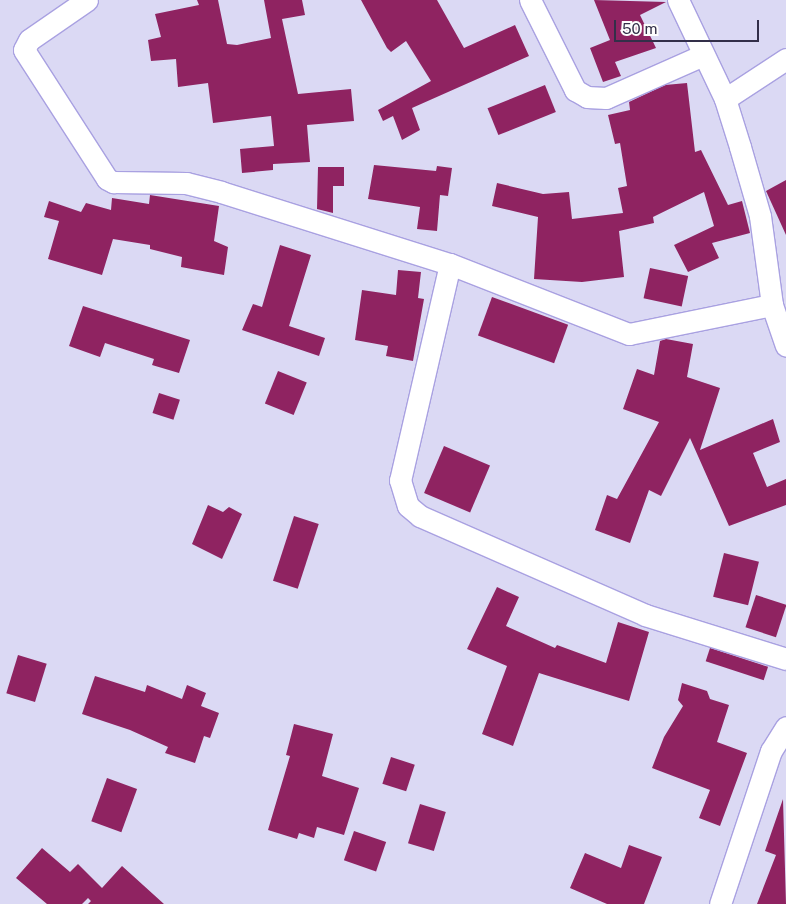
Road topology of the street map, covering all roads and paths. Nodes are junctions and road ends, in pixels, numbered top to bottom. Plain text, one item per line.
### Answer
1 (87, 0) edge
2 (530, 0) edge
3 (678, 0) edge
4 (703, 55) junction
5 (786, 59) edge
6 (725, 100) junction
7 (450, 264) junction
8 (772, 305) junction
9 (786, 346) edge
10 (786, 659) edge
11 (786, 727) edge
12 (779, 753) edge
13 (720, 904) edge

1 - 7 street
2 - 4 street
3 - 4 street
4 - 6 street
5 - 6 street
6 - 8 street
7 - 8 street
7 - 10 street
8 - 9 street
11 - 12 street
12 - 13 street

